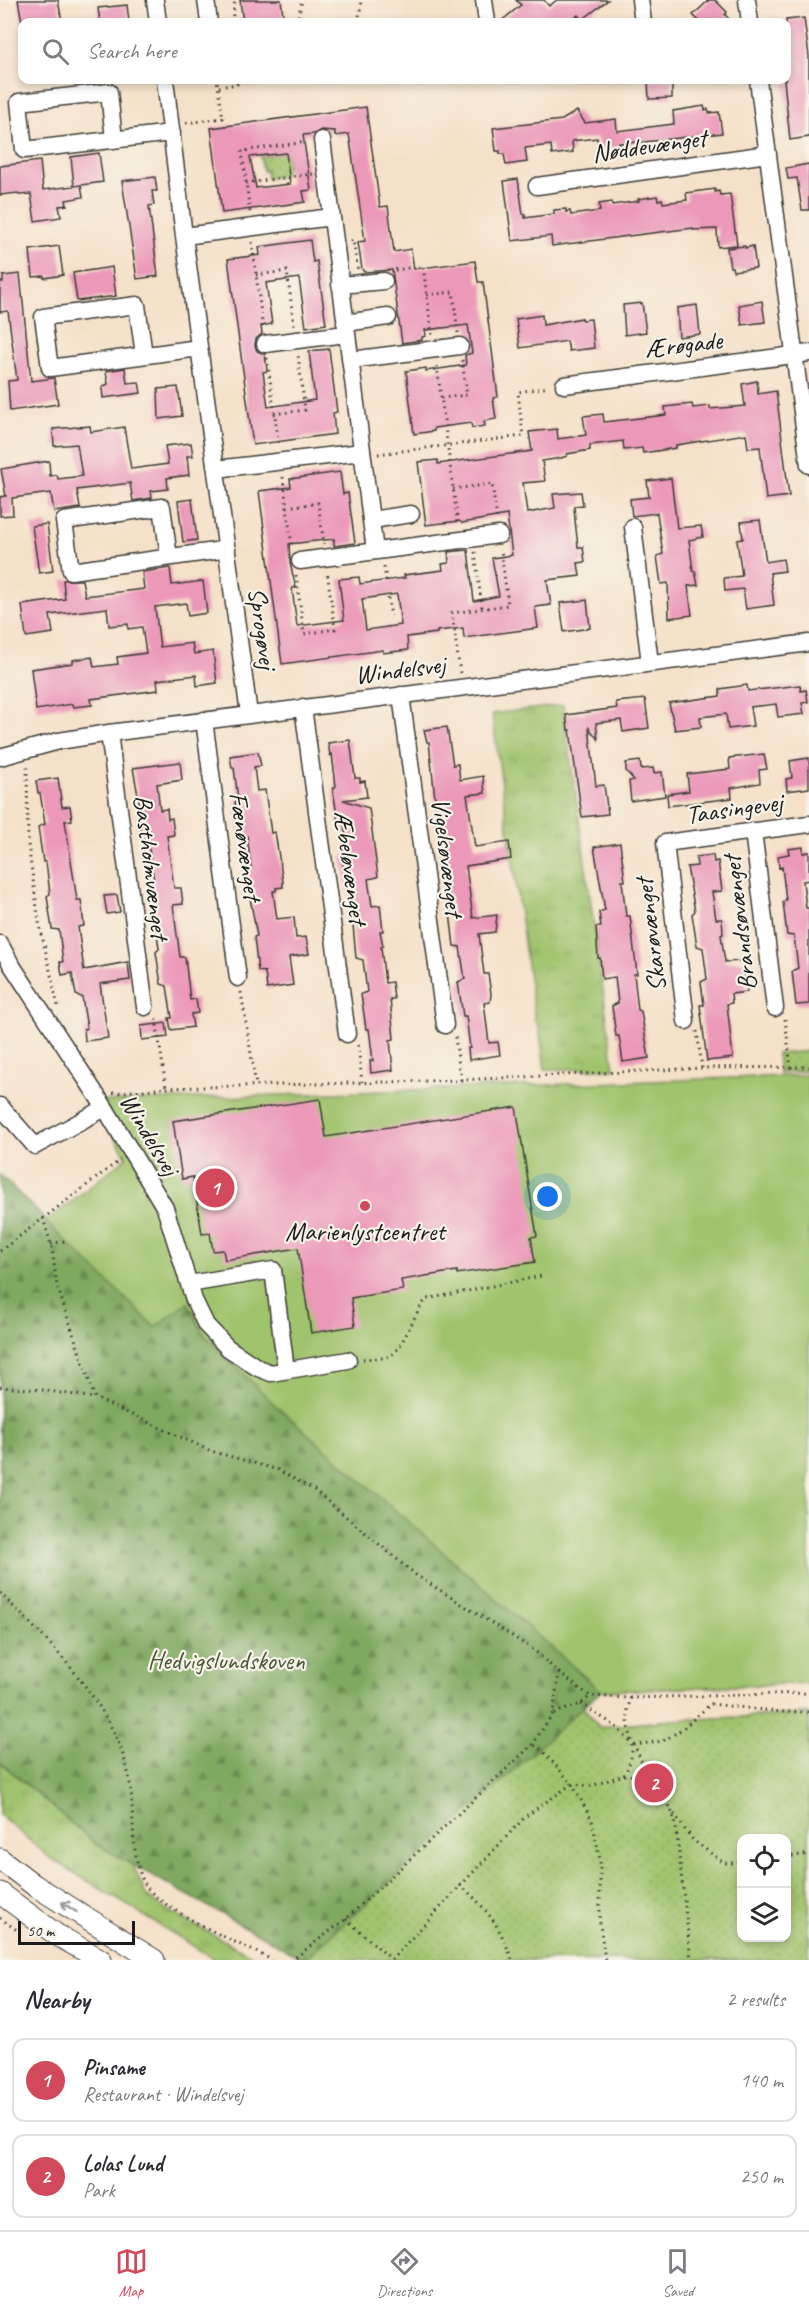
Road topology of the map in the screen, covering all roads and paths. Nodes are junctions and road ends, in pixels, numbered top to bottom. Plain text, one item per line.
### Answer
1 (155, 0) edge
2 (206, 0) edge
3 (235, 0) edge
4 (302, 0) edge
5 (362, 0) edge
6 (484, 0) edge
7 (640, 0) edge
8 (747, 0) edge
9 (157, 18) edge
10 (208, 18) edge
11 (231, 18) edge
12 (298, 18) edge
13 (359, 18) edge
14 (486, 18) edge
15 (642, 18) edge
16 (749, 18) edge
17 (166, 84) edge
18 (218, 84) edge
19 (237, 84) edge
20 (759, 84) edge
21 (218, 87) junction
22 (172, 134) junction
23 (114, 140) junction
24 (322, 140) joint
25 (768, 154) junction
26 (326, 172) junction
27 (246, 183) junction
28 (537, 186) dead end
29 (332, 217) junction
30 (252, 227) junction
31 (184, 236) junction
32 (388, 275) joint
33 (340, 285) junction
34 (388, 317) dead end
35 (346, 328) junction
36 (265, 344) junction
37 (460, 346) dead end
38 (199, 348) junction
39 (434, 350) junction
40 (802, 354) edge
41 (144, 355) junction
42 (351, 360) junction
43 (564, 385) joint
44 (447, 445) junction
45 (362, 452) junction
46 (281, 462) junction
47 (809, 465) edge
48 (216, 469) junction
49 (453, 489) junction
50 (287, 507) junction
51 (411, 514) dead end
52 (372, 520) junction
53 (633, 526) dead end
54 (499, 535) junction
55 (466, 539) junction
56 (227, 549) junction
57 (375, 551) junction
58 (169, 557) junction
59 (325, 557) junction
60 (296, 560) junction
61 (388, 598) dead end
62 (482, 609) junction
63 (391, 616) dead end
64 (809, 643) edge
65 (650, 663) junction
66 (462, 687) junction
67 (401, 695) junction
68 (303, 707) junction
69 (249, 714) junction
70 (204, 720) junction
71 (109, 733) junction
72 (27, 750) junction
73 (0, 757) edge
74 (809, 824) edge
75 (753, 831) junction
76 (665, 843) joint
77 (0, 944) edge
78 (238, 978) joint
79 (145, 1007) joint
80 (775, 1008) joint
81 (60, 1015) dead end
82 (686, 1021) joint
83 (445, 1025) joint
84 (347, 1034) joint
85 (809, 1067) edge
86 (702, 1068) junction
87 (791, 1068) junction
88 (461, 1080) junction
89 (362, 1082) junction
90 (256, 1085) junction
91 (166, 1088) junction
92 (100, 1102) junction
93 (0, 1106) edge
94 (131, 1152) junction
95 (43, 1218) junction
96 (65, 1240) dead end
97 (51, 1244) junction
98 (0, 1251) edge
99 (542, 1276) dead end
100 (189, 1284) junction
101 (348, 1359) joint
102 (278, 1371) junction
103 (0, 1388) edge
104 (95, 1398) junction
105 (0, 1593) edge
106 (559, 1673) junction
107 (809, 1693) edge
108 (590, 1696) junction
109 (631, 1698) junction
110 (581, 1704) junction
111 (809, 1712) edge
112 (553, 1713) junction
113 (533, 1744) junction
114 (634, 1744) junction
115 (624, 1775) junction
116 (649, 1777) junction
117 (572, 1784) junction
118 (673, 1812) junction
119 (809, 1854) edge
120 (791, 1856) edge
121 (0, 1859) edge
122 (737, 1863) edge
123 (460, 1885) junction
124 (0, 1893) edge
125 (346, 1919) junction
126 (391, 1959) edge
127 (101, 1960) edge
128 (154, 1960) edge
129 (272, 1960) edge
130 (292, 1960) edge
131 (512, 1960) edge
132 (605, 1960) edge
133 (691, 1960) edge

1 - 9 street
2 - 10 street
3 - 11 path
4 - 12 path
5 - 13 path
6 - 14 street
7 - 15 street
8 - 16 street
17 - 22 street, Sprogøvej
18 - 21 path
19 - 21 path
20 - 25 street
21 - 22 path
22 - 23 street
22 - 31 street, Sprogøvej
23 - 23 street
24 - 26 street
24 - 27 path
25 - 28 street, Nøddevænget
25 - 40 street
26 - 27 path
26 - 29 street
27 - 30 path
29 - 30 street
29 - 33 street
30 - 31 street
30 - 36 path
31 - 38 street, Sprogøvej
32 - 33 street
32 - 39 path
33 - 35 street
34 - 35 street
35 - 36 street
35 - 42 street
36 - 46 path
37 - 39 street
38 - 41 street
38 - 48 street, Sprogøvej
39 - 42 street
39 - 44 path
40 - 43 street, Ærøgade
40 - 47 street
41 - 41 street
42 - 45 street
43 - 44 path
44 - 45 path
44 - 49 path
45 - 46 street
45 - 52 street
46 - 48 street
46 - 50 path
48 - 56 street, Sprogøvej
49 - 54 path
49 - 55 path
50 - 59 path
50 - 60 path
51 - 52 street
52 - 57 street
53 - 65 street
54 - 55 street, Sprogøvej
54 - 62 path
55 - 57 street, Sprogøvej
55 - 62 path
56 - 58 street
56 - 69 street, Sprogøvej
57 - 59 street, Sprogøvej
58 - 58 street
59 - 60 street, Sprogøvej
59 - 60 path
61 - 63 path
62 - 66 path
64 - 65 street, Windelsvej
65 - 66 street, Windelsvej
66 - 67 street, Windelsvej
67 - 68 street, Windelsvej
67 - 83 street, Vigelsøvænget
68 - 69 street, Windelsvej
68 - 84 street, Æbeløvænget
69 - 70 street, Windelsvej
70 - 71 street, Windelsvej
70 - 78 street, Fænøvænget
71 - 72 street, Windelsvej
71 - 79 street, Bastholmvænget
72 - 73 street, Windelsvej
72 - 81 path
74 - 75 street, Taasingevej
75 - 76 street, Taasingevej
75 - 80 street, Brandsøvænget
76 - 82 street, Skarøvænget
77 - 92 street, Windelsvej
78 - 90 path
79 - 91 path
80 - 87 path
82 - 86 path
83 - 88 path
84 - 89 path
85 - 87 path
86 - 87 path
86 - 88 path
88 - 89 path
89 - 90 path
90 - 91 path
91 - 92 path
92 - 93 street
92 - 94 street, Windelsvej
94 - 95 path
94 - 100 street, Windelsvej
95 - 97 path
95 - 98 path
96 - 97 path
97 - 104 path
99 - 101 path
100 - 102 street, Windelsvej
100 - 102 street
101 - 102 street
103 - 104 path
104 - 106 path
105 - 129 path
106 - 108 path
106 - 112 path
107 - 109 path
108 - 109 path
108 - 110 path
109 - 114 path
110 - 112 path
110 - 114 path
111 - 114 path
112 - 113 path
113 - 117 path
113 - 125 path
114 - 115 path
114 - 116 path
115 - 116 path
115 - 117 path
116 - 118 path
117 - 123 path
117 - 132 path
118 - 122 path
118 - 133 path
119 - 120 path
128 -> 121 main road
123 - 126 path
123 - 131 path
124 - 127 main road
125 - 126 path
125 - 130 path

